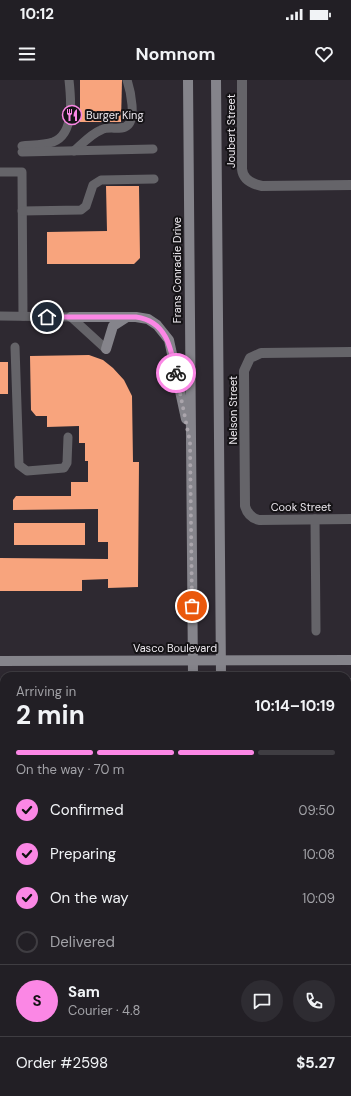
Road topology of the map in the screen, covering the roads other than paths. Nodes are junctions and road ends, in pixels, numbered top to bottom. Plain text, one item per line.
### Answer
1 (127, 80) edge
2 (188, 80) edge
3 (216, 80) edge
4 (242, 80) edge
5 (70, 82) edge
6 (154, 150) dead end
7 (74, 151) junction
8 (0, 172) edge
9 (154, 179) dead end
10 (351, 185) edge
11 (22, 211) junction
12 (0, 316) edge
13 (23, 316) junction
14 (71, 317) junction
15 (127, 317) junction
16 (15, 348) dead end
17 (106, 349) joint
18 (351, 352) edge
19 (68, 437) dead end
20 (190, 442) junction
21 (251, 517) joint
22 (314, 519) junction
23 (351, 519) edge
24 (316, 631) dead end
25 (193, 660) junction
26 (221, 660) junction
27 (351, 660) edge
28 (0, 661) edge
29 (193, 672) edge
30 (221, 672) edge

1 - 7 lane
2 - 20 main road, Frans Conradie Drive
3 - 26 main road
4 - 10 street, Joubert Street
5 - 7 lane
6 - 7 lane
8 - 11 lane
9 - 11 lane
11 - 13 lane
12 - 13 lane
13 - 14 lane
14 - 15 main road
14 - 17 lane
15 - 17 main road
15 - 20 main road
16 - 19 lane
18 - 21 street, Nelson Street
20 - 25 main road, Frans Conradie Drive
21 - 22 street, Cook Street
22 - 23 street, Cook Street
22 - 24 lane
25 - 26 main road, Vasco Boulevard
25 - 28 main road, Vasco Boulevard
25 - 29 main road, Frans Conradie Drive
26 - 27 main road, Vasco Boulevard
26 - 30 main road

